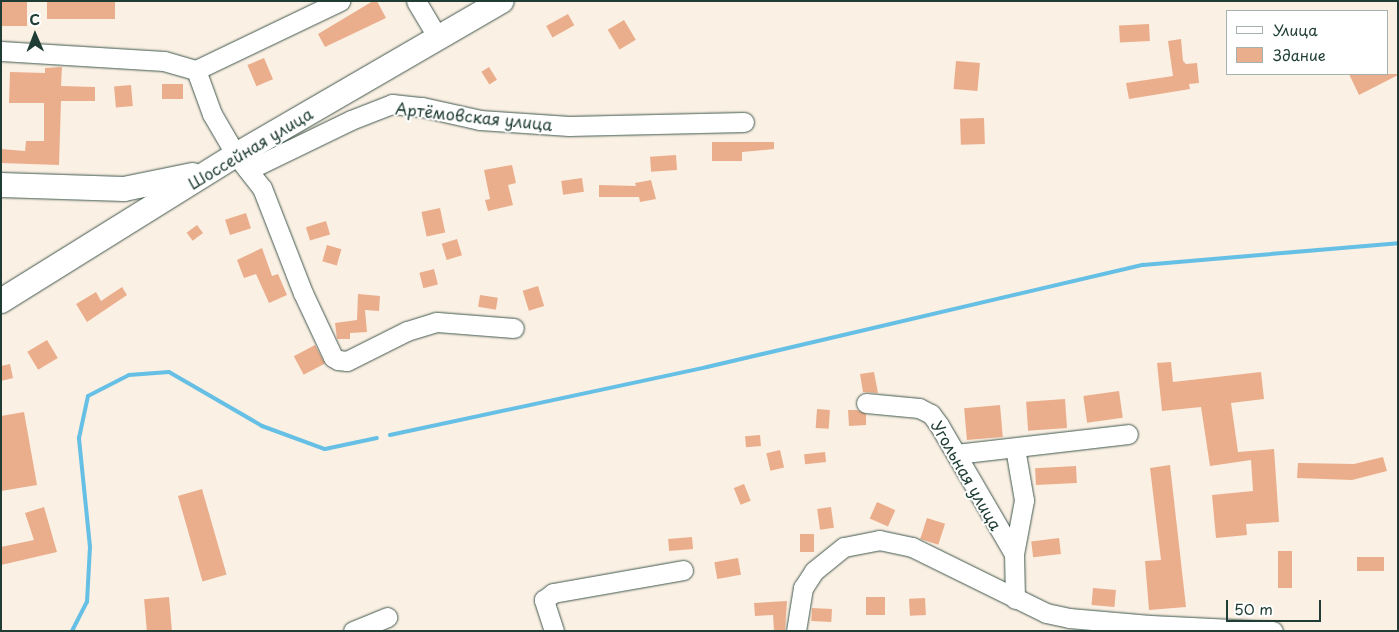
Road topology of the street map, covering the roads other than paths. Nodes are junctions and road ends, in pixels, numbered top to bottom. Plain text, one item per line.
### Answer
1 (340, 1) edge
2 (416, 1) edge
3 (502, 1) edge
4 (438, 38) junction
5 (1, 51) edge
6 (196, 70) junction
7 (744, 122) dead end
8 (242, 163) junction
9 (212, 170) junction
10 (1, 185) edge
11 (106, 190) junction
12 (117, 231) junction
13 (1, 301) edge
14 (514, 328) dead end
15 (866, 403) dead end
16 (1128, 434) dead end
17 (1015, 448) junction
18 (956, 454) junction
19 (1014, 554) junction
20 (683, 570) dead end
21 (1015, 599) junction
22 (387, 617) dead end
23 (352, 631) edge
24 (554, 631) edge
25 (796, 631) edge
26 (1273, 631) edge

1 - 6 street
2 - 4 street
3 - 4 main road, Шоссейная улица
4 - 8 main road, Шоссейная улица
5 - 6 street
6 - 8 street
7 - 8 street, Артёмовская улица
8 - 9 main road, Шоссейная улица
8 - 14 street
9 - 11 main road
9 - 12 main road, Шоссейная улица
10 - 11 main road
11 - 12 main road
12 - 13 main road, Шоссейная улица
15 - 18 street, Угольная улица
16 - 17 street
17 - 18 street
17 - 19 street
18 - 19 street, Угольная улица
19 - 21 street
20 - 24 street
21 - 25 street
21 - 26 street
22 - 23 street

